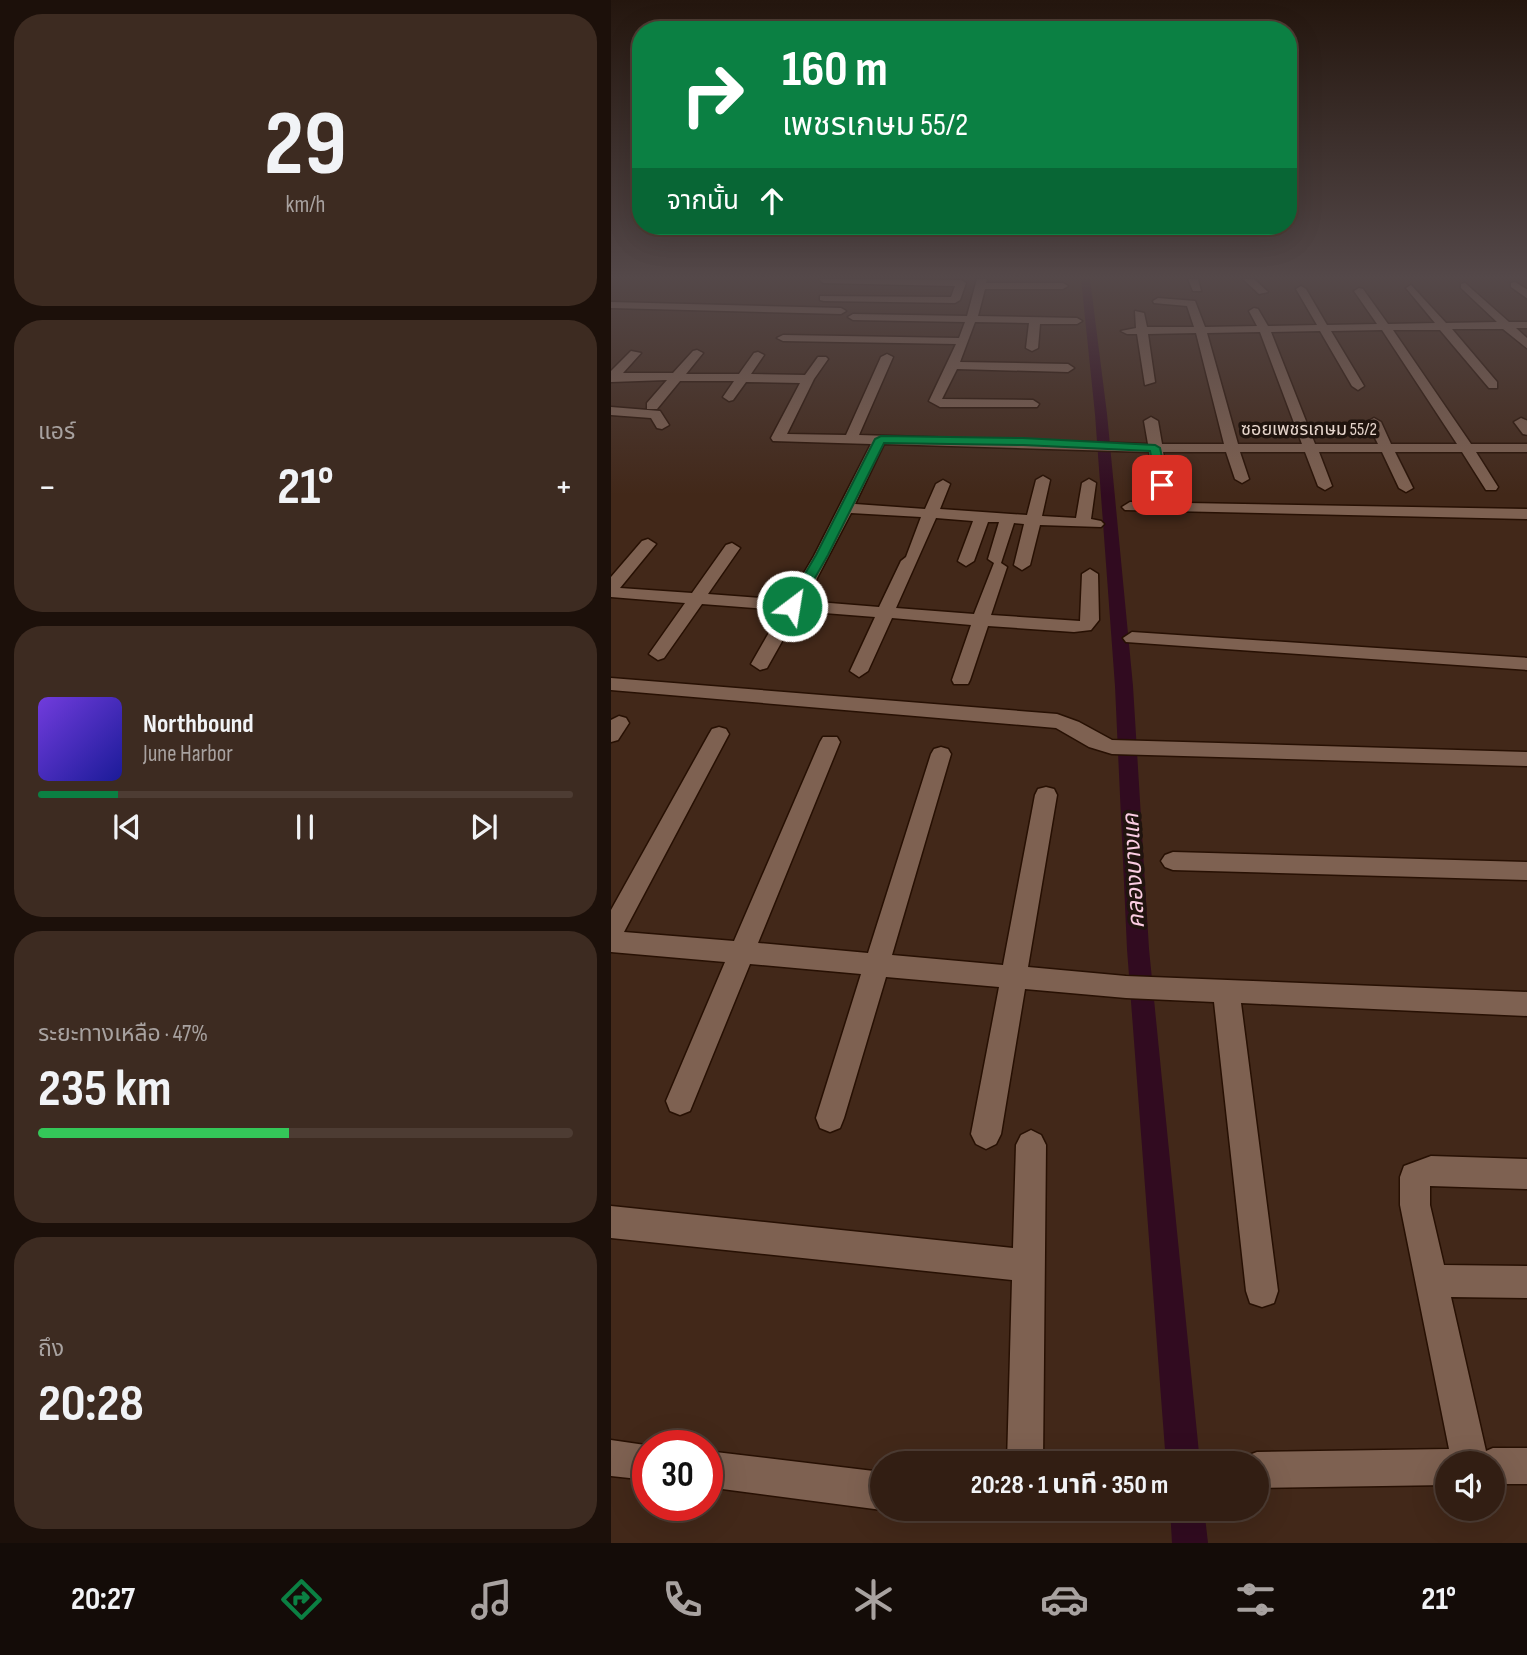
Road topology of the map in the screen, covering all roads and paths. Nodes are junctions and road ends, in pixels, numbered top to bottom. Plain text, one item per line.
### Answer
1 (961, 351) edge
2 (1145, 351) edge
3 (1206, 351) edge
4 (1273, 351) edge
5 (1338, 351) edge
6 (1403, 351) edge
7 (1465, 351) edge
8 (697, 353) dead end
9 (635, 354) dead end
10 (757, 355) dead end
11 (886, 357) dead end
12 (822, 359) dead end
13 (955, 365) junction
14 (1068, 368) dead end
15 (612, 377) edge
16 (677, 377) junction
17 (742, 378) junction
18 (808, 379) junction
19 (1149, 382) dead end
20 (1493, 385) dead end
21 (1358, 386) dead end
22 (729, 397) dead end
23 (1033, 404) dead end
24 (652, 406) dead end
25 (611, 411) edge
26 (1151, 421) dead end
27 (1374, 422) dead end
28 (662, 425) dead end
29 (851, 439) junction
30 (881, 439) junction
31 (1155, 448) junction
32 (1231, 448) junction
33 (1310, 448) junction
34 (1387, 448) junction
35 (1466, 448) junction
36 (1527, 448) edge
37 (1242, 479) dead end
38 (1043, 480) dead end
39 (1089, 483) dead end
40 (943, 484) dead end
41 (1162, 485) dead end
42 (1325, 486) dead end
43 (1491, 487) dead end
44 (1406, 488) dead end
45 (1130, 507) dead end
46 (846, 508) junction
47 (932, 513) junction
48 (1527, 514) edge
49 (982, 516) junction
50 (1008, 518) junction
51 (1033, 520) junction
52 (648, 544) dead end
53 (732, 548) dead end
54 (966, 561) dead end
55 (1022, 565) dead end
56 (1090, 574) dead end
57 (611, 590) edge
58 (696, 598) junction
59 (792, 606) junction
60 (886, 613) junction
61 (980, 620) junction
62 (1132, 638) dead end
63 (658, 654) dead end
64 (760, 663) dead end
65 (1527, 664) edge
66 (859, 671) dead end
67 (960, 680) dead end
68 (611, 684) edge
69 (719, 734) dead end
70 (830, 742) dead end
71 (941, 754) dead end
72 (1527, 759) edge
73 (1046, 795) dead end
74 (1173, 861) dead end
75 (1527, 871) edge
76 (611, 933) edge
77 (611, 941) edge
78 (742, 953) junction
79 (876, 965) junction
80 (1014, 978) junction
81 (1226, 991) junction
82 (1527, 1003) edge
83 (680, 1101) dead end
84 (830, 1118) dead end
85 (986, 1134) dead end
86 (1031, 1146) dead end
87 (1527, 1174) edge
88 (611, 1222) edge
89 (1029, 1266) junction
90 (1431, 1281) junction
91 (1527, 1282) edge
92 (1262, 1291) dead end
93 (1025, 1451) edge
94 (1467, 1451) edge
95 (611, 1458) edge
96 (632, 1460) edge
97 (1505, 1466) edge
98 (1527, 1466) edge
99 (1435, 1467) edge
100 (1269, 1470) edge
101 (723, 1471) edge
102 (870, 1489) edge

1 - 13 street
2 - 19 street
3 - 32 street
4 - 33 street
5 - 21 street
6 - 35 street
7 - 20 street
8 - 16 street
9 - 15 street
10 - 17 street
11 - 29 street
12 - 18 street
13 - 14 street
13 - 23 street
15 - 16 street
16 - 17 street
16 - 24 street
17 - 18 street
17 - 22 street
18 - 29 street, ซอยเพชรเกษม 55/2
25 - 28 street
26 - 31 street
27 - 34 street
29 - 30 street, ซอยเพชรเกษม 55/2
30 - 31 street, ซอยเพชรเกษม 55/2
30 - 46 street
31 - 32 street, ซอยเพชรเกษม 55/2
31 - 41 street
32 - 33 street, ซอยเพชรเกษม 55/2
32 - 37 street
33 - 34 street, ซอยเพชรเกษม 55/2
33 - 42 street
34 - 35 street, ซอยเพชรเกษม 55/2
34 - 44 street
35 - 36 street, ซอยเพชรเกษม 55/2
35 - 43 street
38 - 51 street
39 - 51 street
40 - 47 street
45 - 48 street
46 - 47 street
46 - 59 street
47 - 49 street
47 - 60 street
49 - 50 street
49 - 54 street
50 - 51 street
50 - 61 street
51 - 55 street
52 - 57 street
53 - 58 street
56 - 61 street
57 - 58 street
58 - 59 street
58 - 63 street
59 - 60 street
59 - 64 street
60 - 61 street
60 - 66 street
61 - 67 street
62 - 65 street
68 - 72 street
69 - 76 street
70 - 78 street
71 - 79 street
73 - 80 street
74 - 75 street
77 - 78 street
78 - 79 street
78 - 83 street
79 - 80 street
79 - 84 street
80 - 81 street
80 - 85 street
81 - 82 street
81 - 92 street
86 - 89 street
87 - 90 street
88 - 89 street
89 - 93 street
90 - 91 street
90 - 94 street
95 - 96 street
97 - 98 street
99 - 100 street
101 - 102 street

